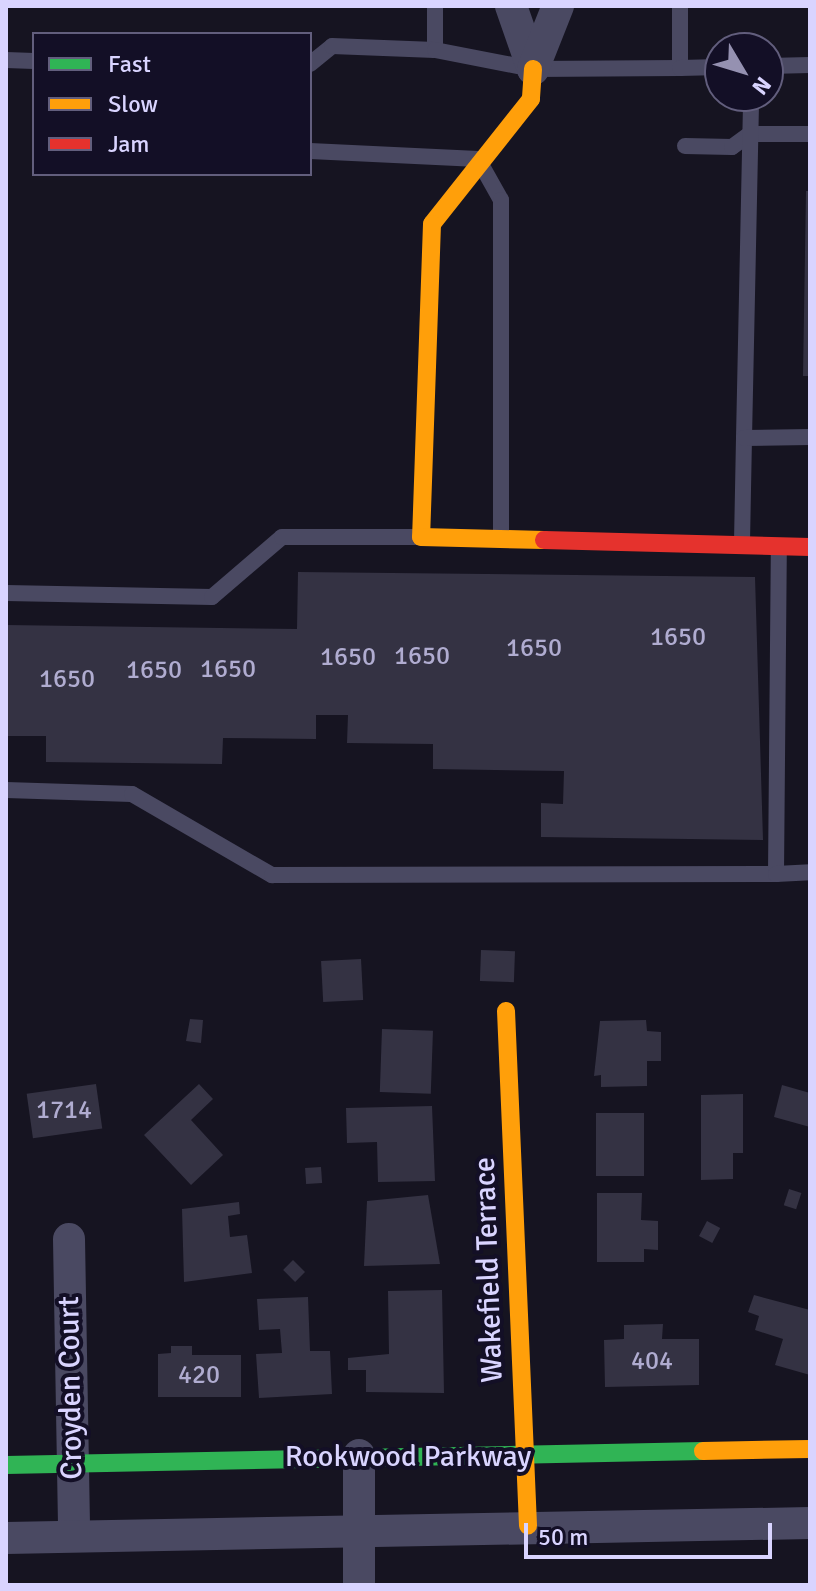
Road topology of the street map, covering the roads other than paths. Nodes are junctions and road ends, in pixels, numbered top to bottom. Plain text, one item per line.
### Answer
1 (435, 6) edge
2 (511, 6) edge
3 (558, 6) edge
4 (680, 6) edge
5 (435, 50) junction
6 (6, 60) edge
7 (32, 61) edge
8 (312, 62) edge
9 (810, 65) edge
10 (784, 66) edge
11 (704, 67) edge
12 (680, 68) junction
13 (533, 69) junction
14 (751, 112) edge
15 (750, 134) junction
16 (810, 134) edge
17 (685, 146) dead end
18 (312, 151) edge
19 (478, 159) junction
20 (810, 437) edge
21 (744, 438) junction
22 (421, 537) junction
23 (501, 540) junction
24 (742, 546) junction
25 (779, 547) junction
26 (810, 547) edge
27 (6, 593) edge
28 (6, 790) edge
29 (810, 872) edge
30 (776, 874) junction
31 (506, 1011) dead end
32 (69, 1239) dead end
33 (810, 1449) edge
34 (359, 1455) junction
35 (525, 1456) junction
36 (72, 1464) junction
37 (6, 1465) edge
38 (810, 1523) edge
39 (528, 1526) junction
40 (360, 1532) junction
41 (74, 1536) junction
42 (6, 1538) edge
43 (359, 1585) edge

1 - 5 lane
2 - 13 street
3 - 13 street
4 - 12 lane
5 - 8 lane
5 - 13 lane
6 - 7 lane
9 - 10 lane
11 - 12 lane
12 - 13 lane
13 - 19 street
14 - 15 lane
15 - 16 lane
15 - 17 lane
15 - 21 lane
18 - 19 lane
19 - 22 street
19 - 23 lane
20 - 21 lane
21 - 24 lane
22 - 23 street
22 - 27 lane
23 - 24 street
24 - 25 street
25 - 26 street
25 - 30 lane
28 - 30 lane
29 - 30 lane
31 - 35 street, Wakefield Terrace
32 - 36 street, Croyden Court
33 - 35 street, Rookwood Parkway
34 - 35 street, Rookwood Parkway
34 - 36 street, Rookwood Parkway
34 - 40 street
35 - 39 street, Wakefield Terrace
36 - 37 street, Rookwood Parkway
36 - 41 street, Croyden Court
38 - 39 street
39 - 40 street
40 - 41 street
40 - 43 street
41 - 42 street

